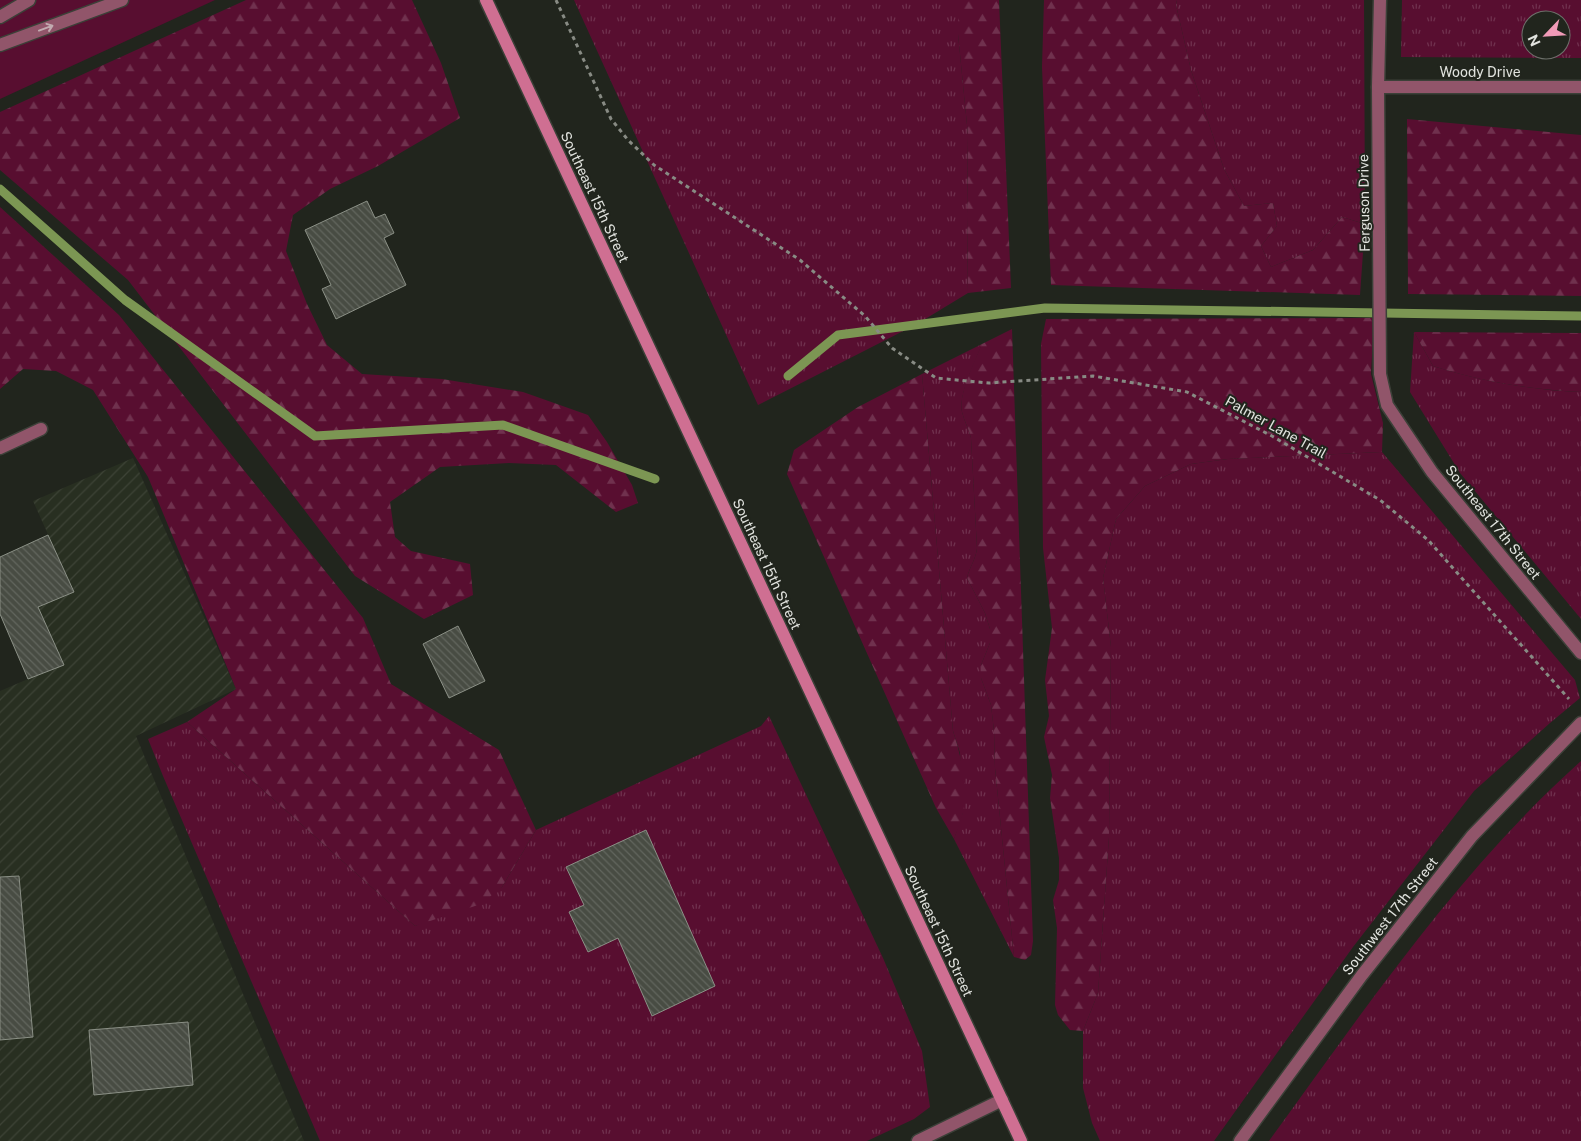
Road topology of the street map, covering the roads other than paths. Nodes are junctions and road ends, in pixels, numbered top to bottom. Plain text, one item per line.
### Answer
1 (29, 0) edge
2 (122, 0) edge
3 (486, 0) edge
4 (1380, 0) edge
5 (0, 17) edge
6 (0, 45) edge
7 (1378, 87) junction
8 (1581, 87) edge
9 (1387, 406) joint
10 (41, 429) dead end
11 (0, 448) edge
12 (1581, 653) edge
13 (1581, 723) edge
14 (1002, 1100) junction
15 (918, 1141) edge
16 (1021, 1141) edge
17 (1240, 1141) edge

1 - 5 street
6 -> 2 street
3 - 14 main road, Southeast 15th Street
4 - 7 street, Ferguson Drive
7 - 8 street, Woody Drive
7 - 9 street, Ferguson Drive
9 - 12 street, Southeast 17th Street
10 - 11 street
13 - 17 street, Southwest 17th Street
14 - 15 street
14 - 16 main road, Southeast 15th Street

